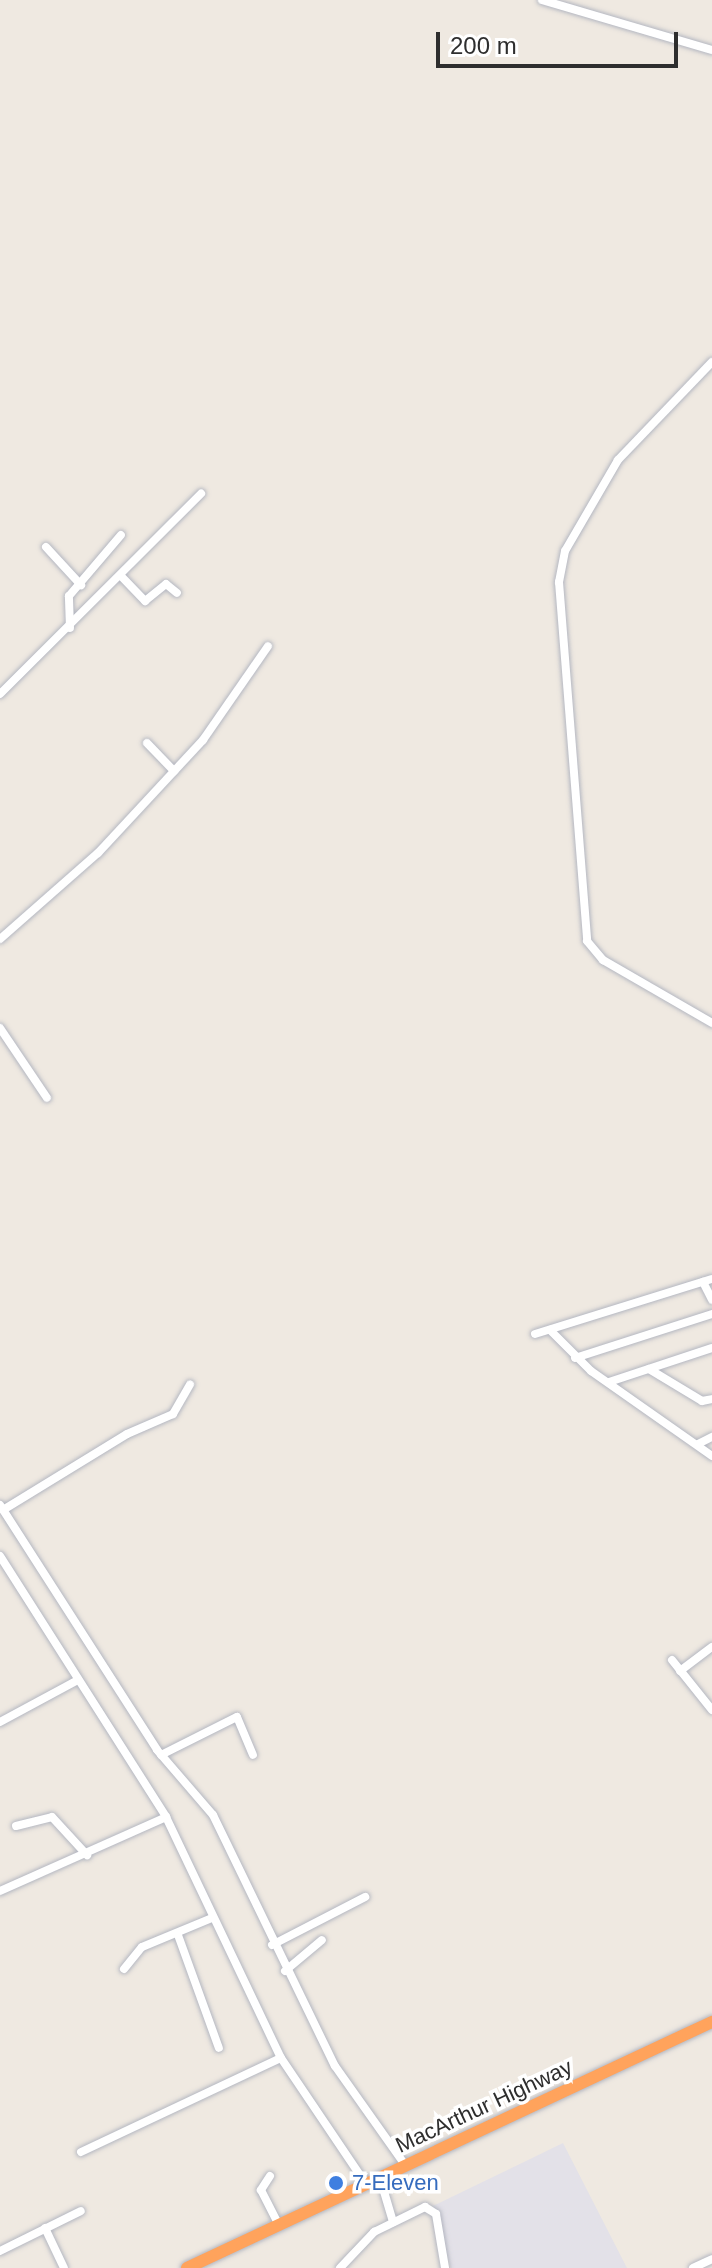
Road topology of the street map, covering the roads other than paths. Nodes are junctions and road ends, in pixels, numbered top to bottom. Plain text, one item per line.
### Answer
1 (542, 0) edge
2 (712, 50) edge
3 (712, 362) edge
4 (201, 494) dead end
5 (121, 535) dead end
6 (46, 547) dead end
7 (121, 576) junction
8 (81, 585) junction
9 (177, 593) dead end
10 (70, 628) junction
11 (268, 646) dead end
12 (0, 694) edge
13 (147, 743) dead end
14 (174, 771) junction
15 (0, 939) edge
16 (712, 1023) edge
17 (0, 1028) edge
18 (47, 1098) dead end
19 (707, 1280) edge
20 (712, 1300) edge
21 (712, 1314) edge
22 (550, 1330) junction
23 (535, 1334) dead end
24 (712, 1348) edge
25 (575, 1358) junction
26 (649, 1369) junction
27 (609, 1382) junction
28 (190, 1384) dead end
29 (712, 1399) edge
30 (712, 1437) edge
31 (698, 1444) junction
32 (712, 1456) edge
33 (2, 1508) edge
34 (0, 1556) edge
35 (10, 1572) junction
36 (0, 1577) edge
37 (711, 1650) edge
38 (672, 1660) dead end
39 (680, 1671) junction
40 (78, 1680) junction
41 (712, 1710) edge
42 (0, 1722) edge
43 (161, 1755) junction
44 (253, 1755) dead end
45 (166, 1817) junction
46 (16, 1826) dead end
47 (87, 1855) junction
48 (0, 1891) edge
49 (365, 1897) dead end
50 (212, 1918) junction
51 (178, 1935) junction
52 (322, 1940) dead end
53 (272, 1945) junction
54 (124, 1969) dead end
55 (285, 1971) junction
56 (712, 2022) edge
57 (219, 2048) dead end
58 (281, 2058) junction
59 (81, 2152) dead end
60 (405, 2165) junction
61 (270, 2176) dead end
62 (380, 2178) junction
63 (366, 2184) junction
64 (81, 2211) dead end
65 (393, 2222) junction
66 (279, 2225) junction
67 (45, 2228) junction
68 (0, 2251) edge
69 (710, 2263) edge
70 (64, 2268) edge
71 (187, 2268) edge
72 (340, 2268) edge
73 (445, 2268) edge
74 (693, 2268) edge

1 - 2 street
3 - 16 street
4 - 7 street
5 - 8 street
6 - 8 street
7 - 9 street
7 - 10 street
8 - 10 street
10 - 12 street
11 - 14 street
13 - 14 street
14 - 15 street
17 - 18 street
19 - 20 street
19 - 22 street
21 - 25 street
22 - 23 street
22 - 25 street
24 - 26 street
25 - 27 street
26 - 27 street
26 - 29 street
27 - 31 street
28 - 33 street
30 - 31 street
31 - 32 street
33 - 43 street
34 - 35 street
35 - 36 street
35 - 40 street
37 - 39 street
38 - 39 street
39 - 41 street
40 - 42 street
40 - 45 street
43 - 44 street
43 - 53 street
45 - 47 street
45 - 50 street
46 - 47 street
47 - 48 street
49 - 53 street
50 - 51 street
50 - 58 street
51 - 54 street
51 - 57 street
52 - 55 street
53 - 55 street
55 - 60 street
56 - 60 highway, MacArthur Highway
58 - 59 street
58 - 63 street
60 - 62 highway, MacArthur Highway
61 - 66 street
62 - 63 highway, MacArthur Highway
62 - 65 street
63 - 66 highway, MacArthur Highway
64 - 67 street
65 - 72 street
65 - 73 street
66 - 71 highway, MacArthur Highway
67 - 68 street
67 - 70 street
69 - 74 street

